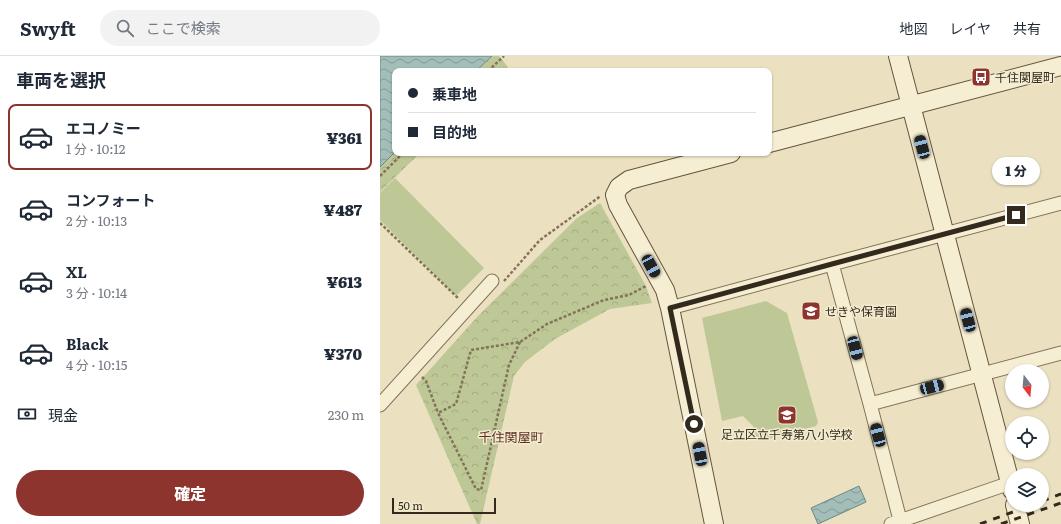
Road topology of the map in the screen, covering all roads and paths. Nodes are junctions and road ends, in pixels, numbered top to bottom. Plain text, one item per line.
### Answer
1 (504, 56) edge
2 (898, 56) edge
3 (1061, 66) edge
4 (491, 68) edge
5 (911, 106) junction
6 (772, 142) edge
7 (400, 156) edge
8 (720, 156) edge
9 (380, 176) edge
10 (601, 194) dead end
11 (1061, 203) edge
12 (380, 223) edge
13 (945, 234) junction
14 (832, 264) junction
15 (496, 284) joint
16 (648, 286) dead end
17 (459, 299) dead end
18 (670, 308) junction
19 (520, 342) junction
20 (1061, 353) edge
21 (982, 374) junction
22 (420, 376) dead end
23 (870, 404) junction
24 (380, 405) edge
25 (438, 413) junction
26 (1006, 468) edge
27 (1005, 489) edge
28 (1017, 512) edge
29 (896, 522) edge
30 (714, 524) edge
31 (1020, 524) edge

1 - 4 path
2 - 5 street
3 - 5 street
5 - 6 street
5 - 13 street
7 - 9 path
8 - 18 street
10 - 15 path
11 - 13 street
12 - 17 path
13 - 14 street
13 - 21 street
14 - 18 street
14 - 23 street
15 - 24 street
16 - 19 path
18 - 30 street
19 - 25 path
19 - 25 path
20 - 21 street
21 - 23 street
21 - 26 street
22 - 25 path
23 - 29 street
27 - 29 street
28 - 31 street

